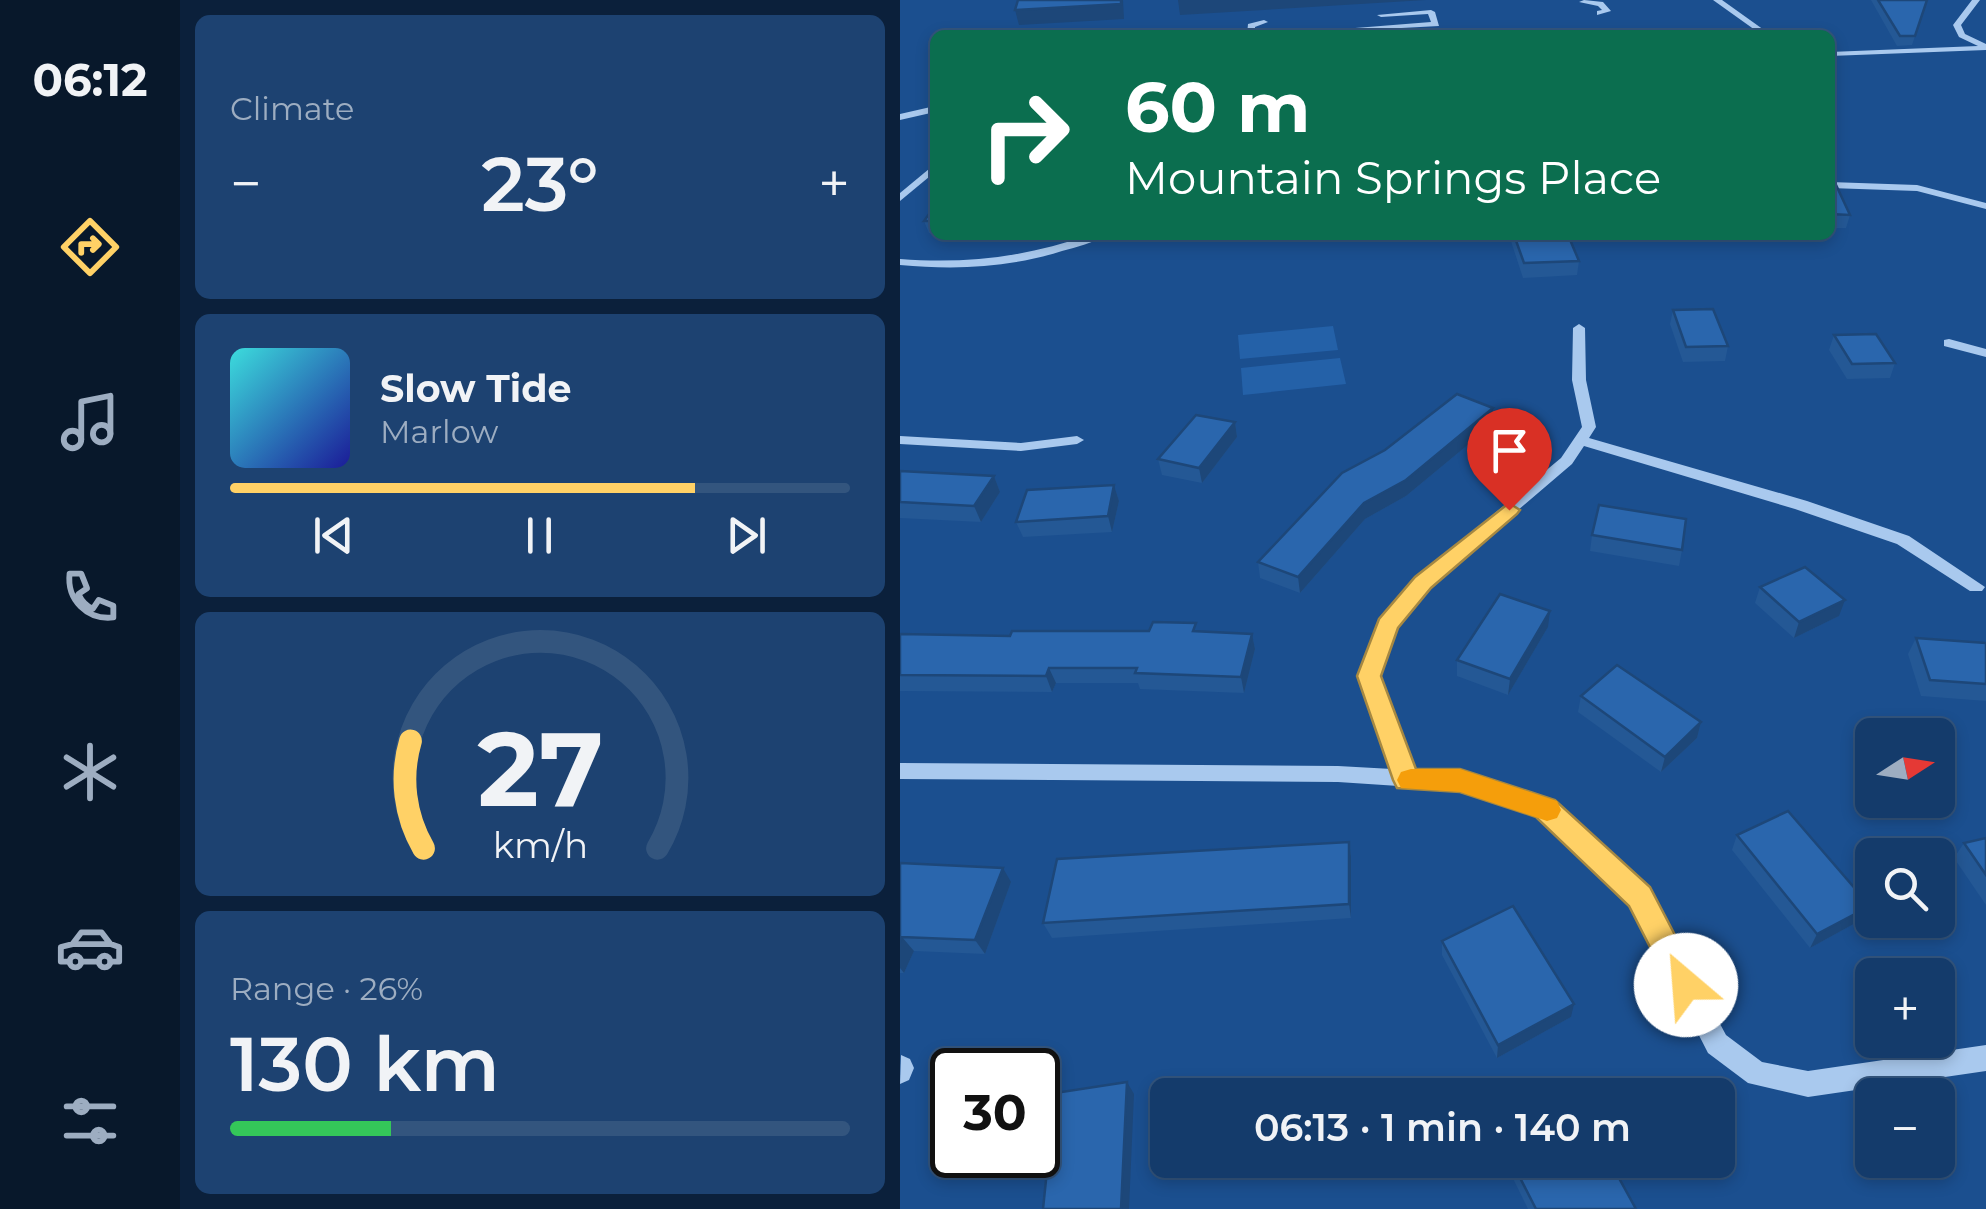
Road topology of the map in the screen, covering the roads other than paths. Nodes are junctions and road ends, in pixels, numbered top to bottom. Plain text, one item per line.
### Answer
1 (1718, 0) edge
2 (1976, 0) edge
3 (1583, 2) edge
4 (1406, 13) junction
5 (1600, 13) dead end
6 (1381, 14) dead end
7 (1264, 22) dead end
8 (1410, 26) junction
9 (1251, 30) edge
10 (1349, 30) edge
11 (1760, 30) edge
12 (1986, 47) edge
13 (1835, 54) edge
14 (930, 111) edge
15 (900, 116) edge
16 (930, 171) edge
17 (1835, 186) edge
18 (900, 198) edge
19 (1986, 206) edge
20 (1085, 240) edge
21 (900, 262) edge
22 (1579, 328) dead end
23 (1950, 342) dead end
24 (1986, 353) edge
25 (900, 440) edge
26 (1078, 440) dead end
27 (1580, 440) junction
28 (1976, 587) dead end
29 (900, 772) edge
30 (1406, 780) junction
31 (1986, 1058) edge

1 - 11 street
2 - 12 street
3 - 5 street
4 - 6 street
4 - 8 street
4 - 8 street
7 - 9 street
8 - 10 street
12 - 13 street
14 - 15 street
16 - 18 street
17 - 19 street
20 - 21 street
22 - 27 street
23 - 24 street
25 - 26 street
27 - 28 street
27 - 30 street
29 - 30 street
30 - 31 street

